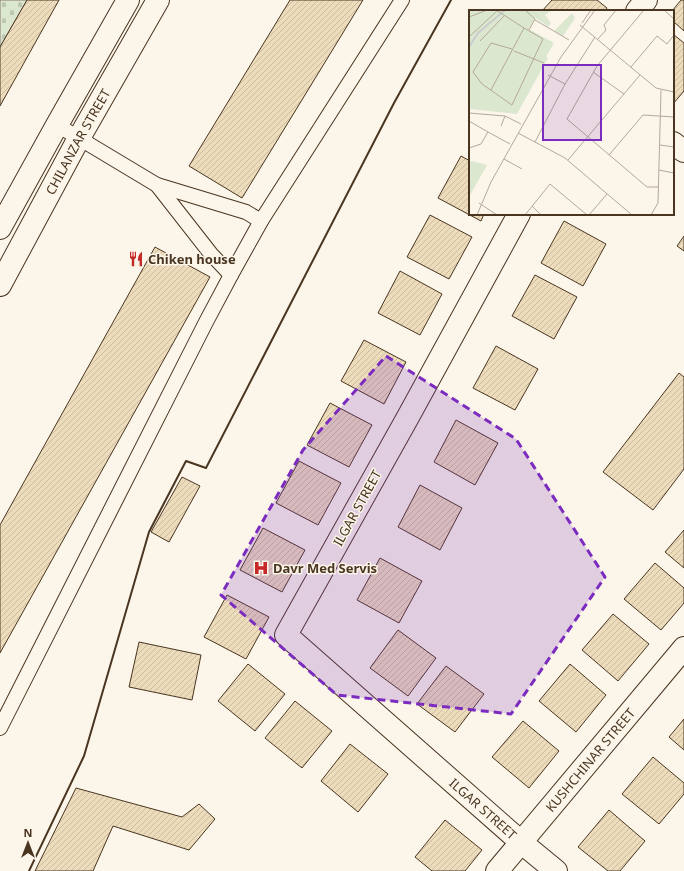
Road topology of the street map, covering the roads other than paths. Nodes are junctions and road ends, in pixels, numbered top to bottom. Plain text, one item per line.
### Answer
1 (128, 0) edge
2 (158, 0) edge
3 (402, 0) edge
4 (646, 0) edge
5 (637, 10) edge
6 (57, 125) junction
7 (79, 138) junction
8 (674, 144) edge
9 (684, 151) edge
10 (157, 185) junction
11 (518, 215) edge
12 (261, 221) junction
13 (0, 228) edge
14 (231, 275) junction
15 (0, 285) edge
16 (684, 648) edge
17 (0, 728) edge
18 (522, 843) junction
19 (497, 871) edge
20 (556, 871) edge

1 - 6 street, CHILANZAR STREET
2 - 7 street, CHILANZAR STREET
3 - 12 lane
4 - 5 street
6 - 7 lane
6 - 13 street, CHILANZAR STREET
7 - 10 lane
7 - 15 street, CHILANZAR STREET
8 - 9 street
10 - 12 lane
10 - 14 lane
11 - 18 street, ILGAR STREET
12 - 14 lane
14 - 17 lane
16 - 18 street, KUSHCHINAR STREET
18 - 19 street, KUSHCHINAR STREET
18 - 20 street, ILGAR STREET

